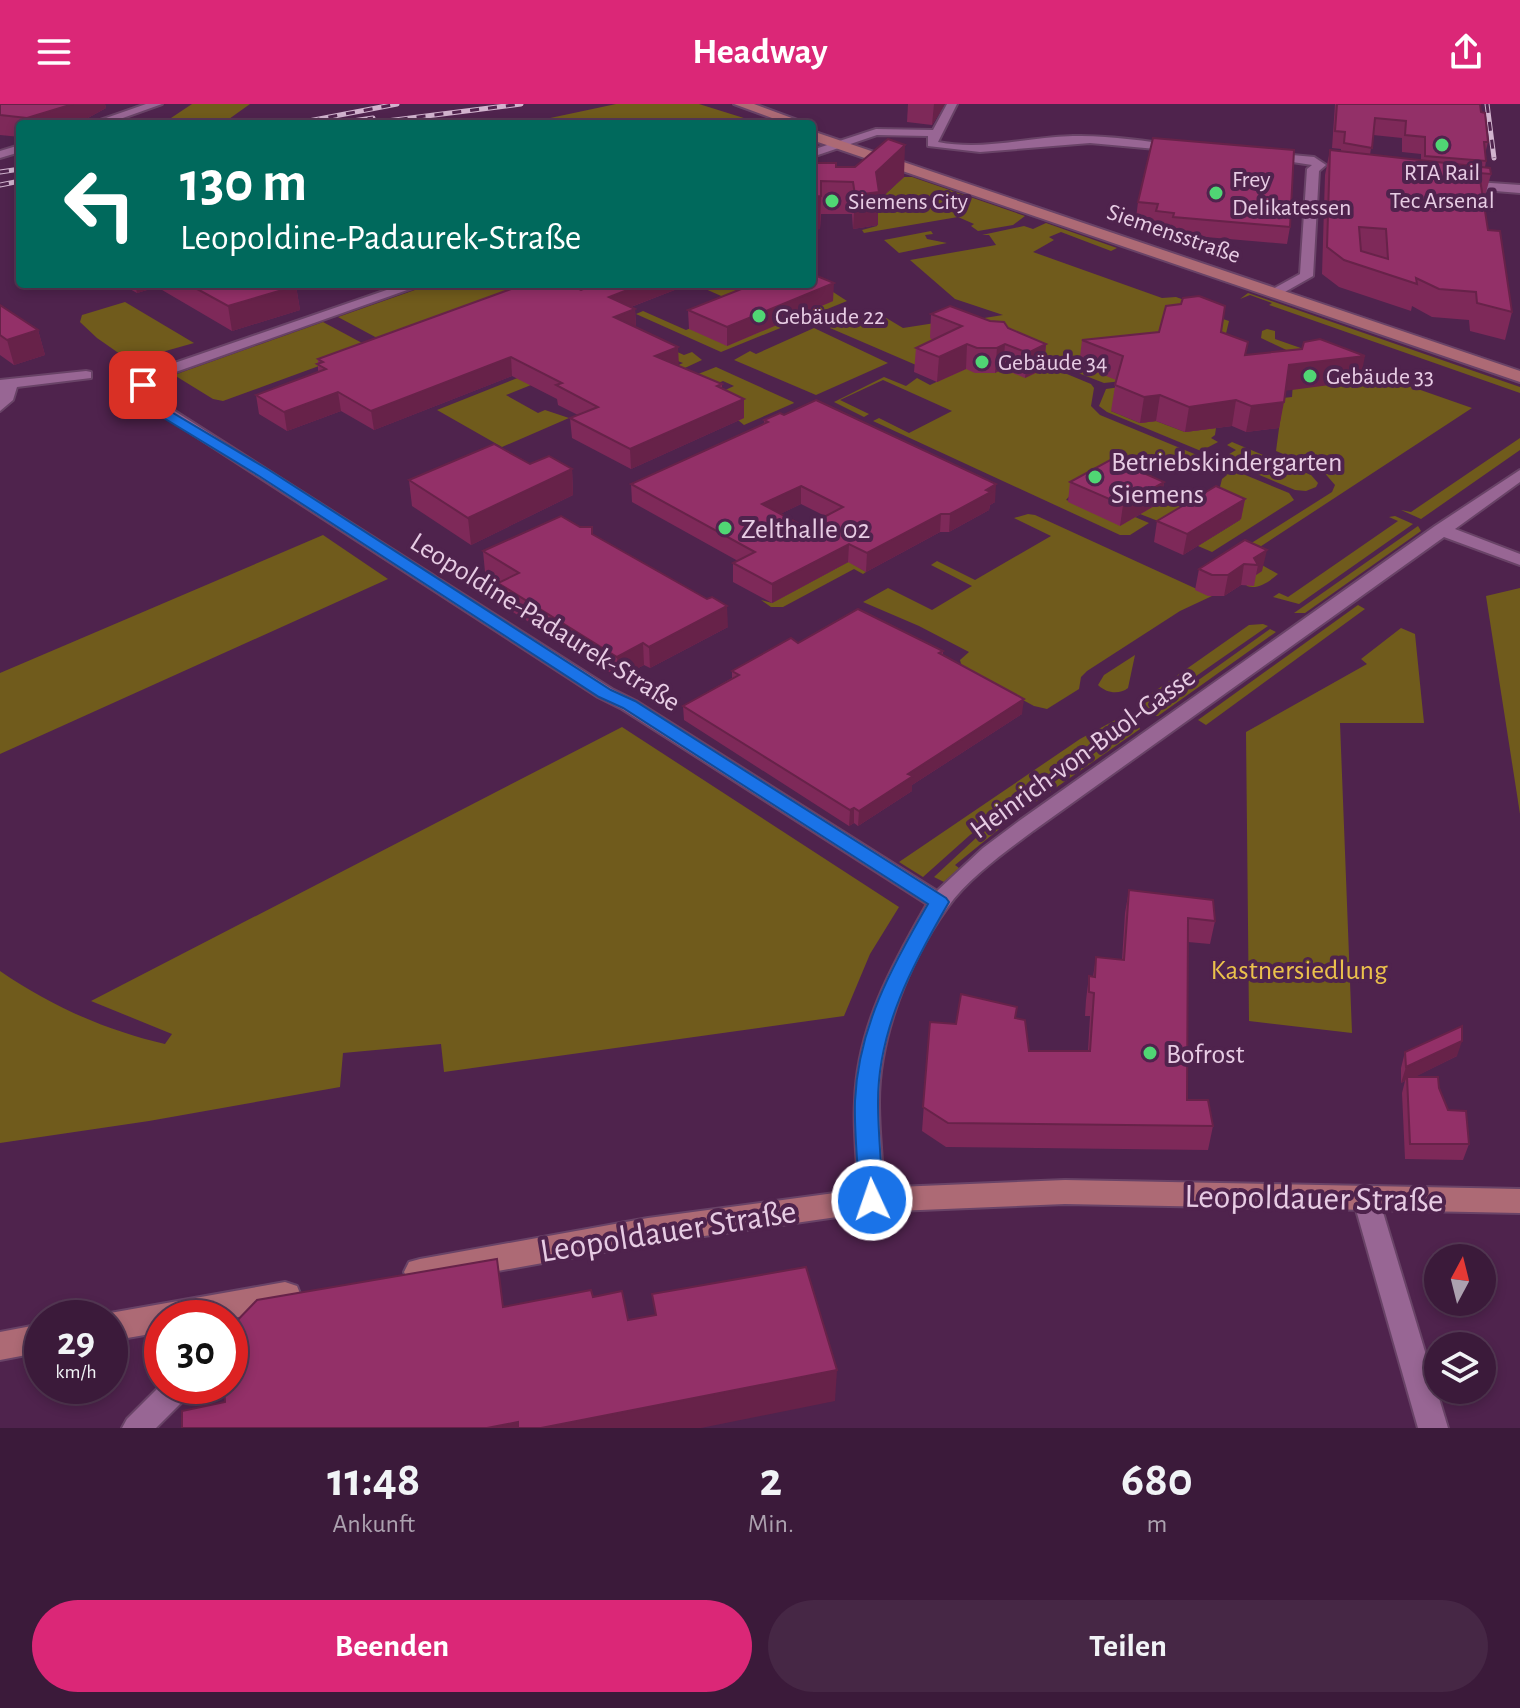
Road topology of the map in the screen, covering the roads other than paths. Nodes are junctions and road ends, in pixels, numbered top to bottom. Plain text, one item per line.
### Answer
1 (157, 104) edge
2 (722, 104) edge
3 (741, 104) edge
4 (952, 104) edge
5 (107, 120) edge
6 (769, 120) edge
7 (789, 120) edge
8 (816, 130) edge
9 (935, 133) junction
10 (816, 136) edge
11 (846, 142) junction
12 (1194, 150) edge
13 (816, 153) edge
14 (1255, 155) edge
15 (1451, 184) edge
16 (1520, 189) edge
17 (405, 288) edge
18 (1282, 291) junction
19 (1520, 366) edge
20 (86, 375) dead end
21 (1520, 377) edge
22 (5, 383) edge
23 (0, 406) edge
24 (1520, 475) edge
25 (1441, 530) junction
26 (1520, 560) edge
27 (939, 902) junction
28 (1366, 1199) junction
29 (872, 1200) junction
30 (1520, 1201) edge
31 (391, 1277) edge
32 (311, 1292) edge
33 (248, 1306) edge
34 (24, 1341) edge
35 (0, 1346) edge
36 (161, 1404) edge
37 (137, 1428) edge
38 (1433, 1428) edge

1 - 5 street
2 - 6 main road
3 - 7 main road
4 - 9 street
8 - 11 main road, Siemensstraße
9 - 11 street
9 - 12 street
10 - 11 main road, Siemensstraße
11 - 13 street
11 - 18 main road, Siemensstraße
14 - 18 street
15 - 16 street
17 - 27 street, Leopoldine-Padaurek-Straße
18 - 19 main road, Siemensstraße
18 - 21 main road, Siemensstraße
20 - 22 street
22 - 23 street
24 - 25 street, Heinrich-von-Buol-Gasse
25 - 26 street
25 - 27 street, Heinrich-von-Buol-Gasse
27 - 29 street, Heinrich-von-Buol-Gasse
28 - 29 main road, Leopoldauer Straße
28 - 30 main road, Leopoldauer Straße
28 - 38 street
29 - 31 main road, Leopoldauer Straße
32 - 33 main road
34 - 35 main road
36 - 37 street

